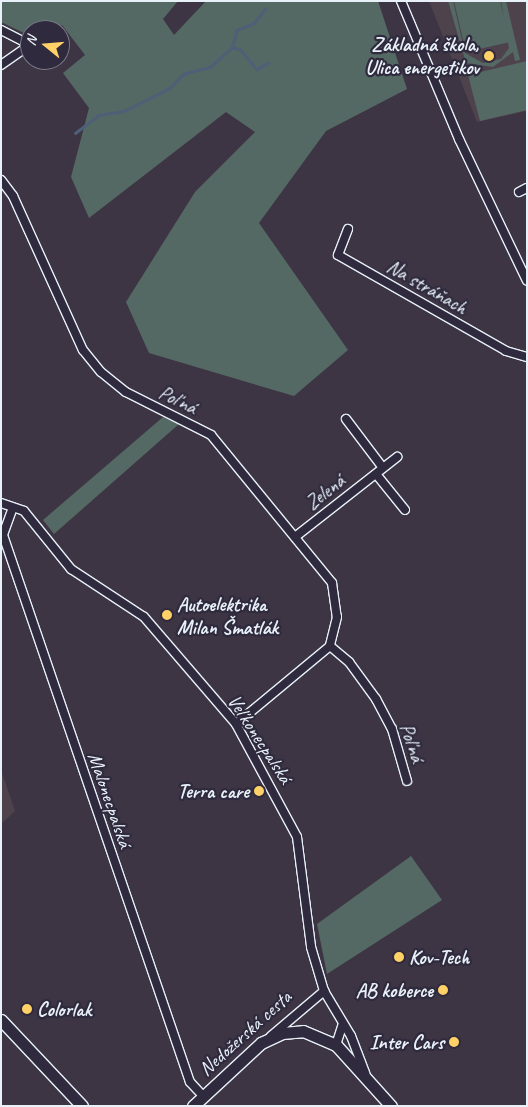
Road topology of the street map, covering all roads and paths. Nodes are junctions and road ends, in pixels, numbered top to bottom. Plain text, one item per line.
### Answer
1 (401, 1) edge
2 (1, 30) edge
3 (20, 40) edge
4 (20, 52) edge
5 (1, 65) edge
6 (1, 180) edge
7 (348, 229) dead end
8 (527, 281) edge
9 (527, 357) edge
10 (346, 419) dead end
11 (397, 457) dead end
12 (384, 468) junction
13 (376, 474) junction
14 (1, 504) edge
15 (12, 510) junction
16 (405, 510) dead end
17 (295, 536) junction
18 (330, 646) junction
19 (236, 724) junction
20 (407, 781) dead end
21 (323, 987) junction
22 (1, 1020) edge
23 (343, 1024) junction
24 (270, 1038) junction
25 (336, 1045) junction
26 (366, 1075) junction
27 (203, 1096) junction
28 (82, 1106) edge
29 (193, 1106) edge
30 (391, 1106) edge

1 - 8 street
2 - 3 street
4 - 5 street
6 - 17 street, Poľná
7 - 9 street, Na stráňach
10 - 12 street
11 - 12 street, Zelená
12 - 13 street, Zelená
13 - 16 street, Zelená
13 - 17 street, Zelená
14 - 15 street, Veľkonecpalská
15 - 19 street, Veľkonecpalská
15 - 27 street, Malonecpalská
17 - 18 street, Poľná
18 - 19 street
18 - 20 street, Poľná
19 - 21 street, Veľkonecpalská
21 - 23 street, Veľkonecpalská
21 - 24 street, Nedožerská cesta
22 - 28 main road
23 - 25 street
23 - 26 street, Veľkonecpalská
24 - 25 main road
24 - 27 main road, Nedožerská cesta
25 - 26 main road
26 - 30 main road
27 - 29 main road, Nedožerská cesta

